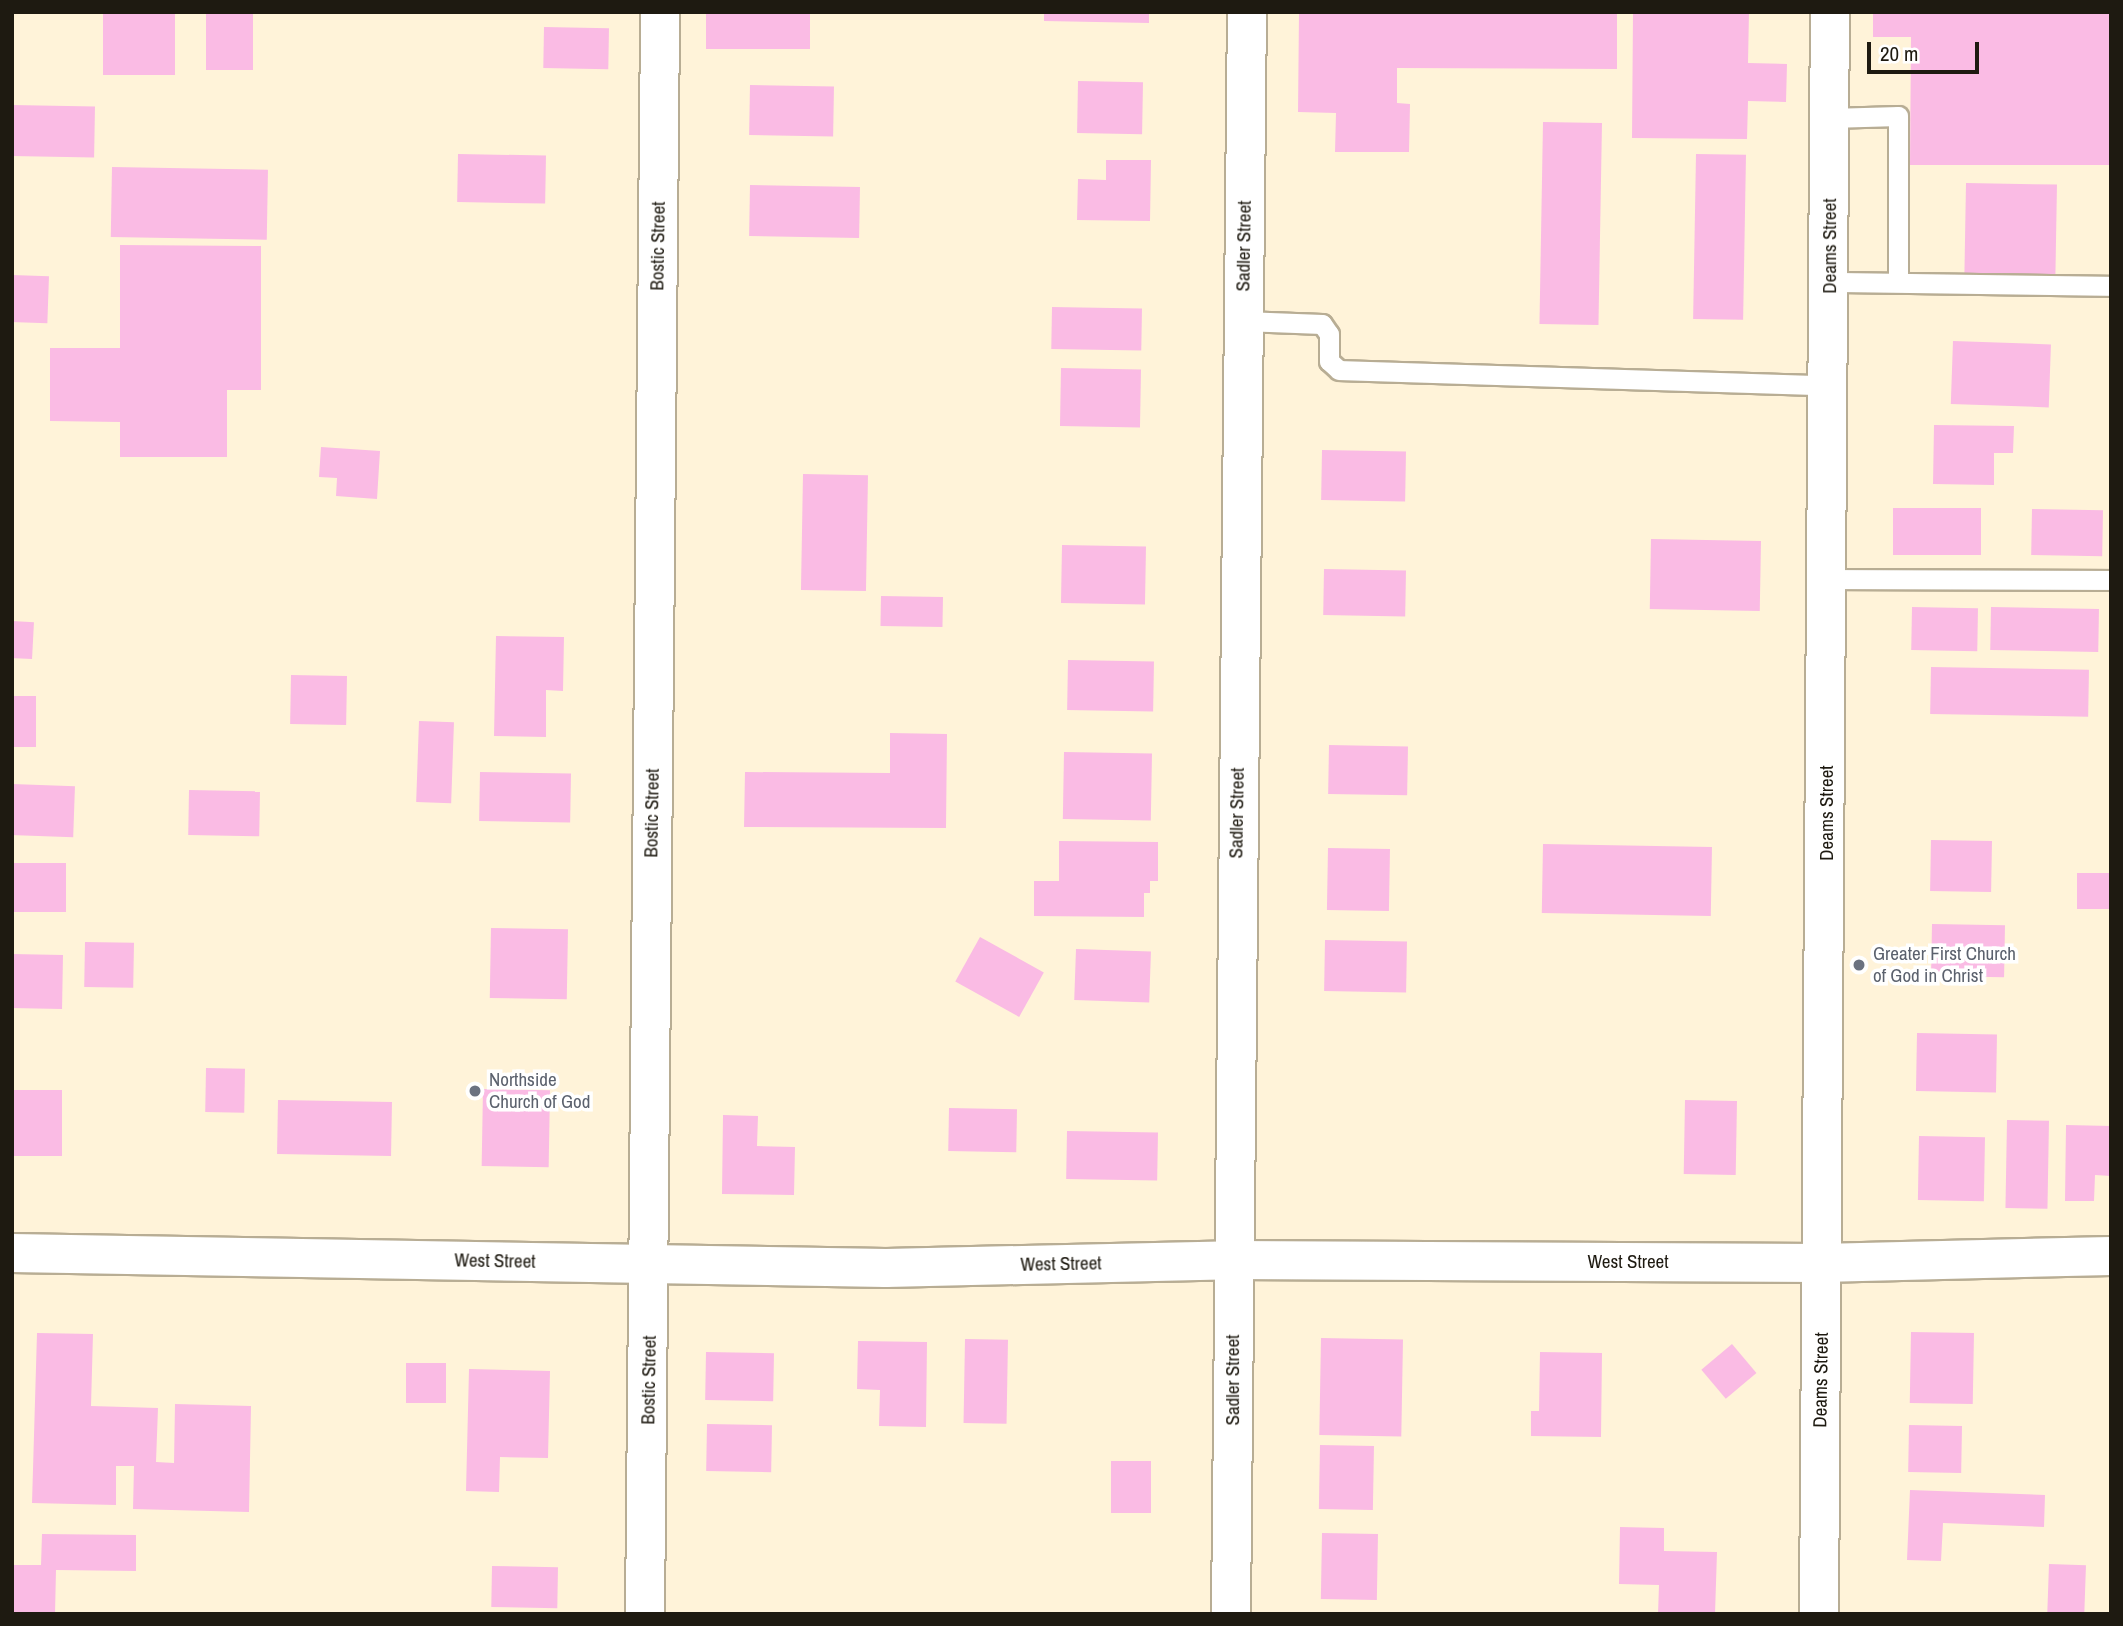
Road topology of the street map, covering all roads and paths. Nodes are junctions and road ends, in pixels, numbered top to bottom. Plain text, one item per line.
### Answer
1 (660, 12) edge
2 (1247, 12) edge
3 (1830, 12) edge
4 (1830, 118) junction
5 (1830, 282) junction
6 (1898, 282) junction
7 (2111, 286) edge
8 (1243, 321) junction
9 (1829, 385) junction
10 (1826, 579) junction
11 (2111, 580) edge
12 (12, 1253) edge
13 (2111, 1256) edge
14 (1232, 1260) junction
15 (1821, 1263) junction
16 (649, 1264) junction
17 (645, 1614) edge
18 (1231, 1614) edge
19 (1819, 1614) edge

1 - 16 street, Bostic Street
2 - 8 street, Sadler Street
3 - 4 street, Deams Street
4 - 5 street, Deams Street
4 - 6 lane
5 - 6 lane
5 - 9 street, Deams Street
6 - 7 lane
8 - 9 lane
8 - 14 street, Sadler Street
9 - 10 street, Deams Street
10 - 11 lane
10 - 15 street, Deams Street
12 - 16 street, West Street
13 - 15 street, West Street
14 - 15 street, West Street
14 - 16 street, West Street
14 - 18 street, Sadler Street
15 - 19 street, Deams Street
16 - 17 street, Bostic Street

